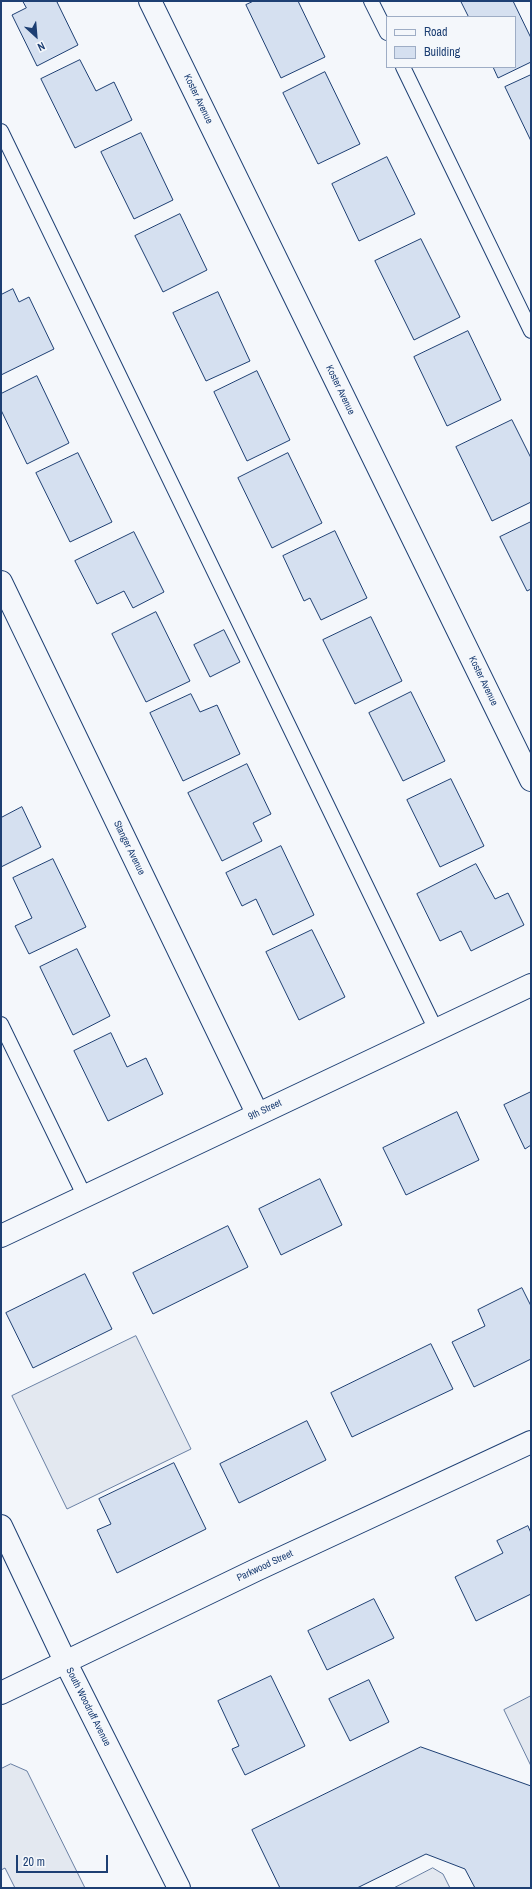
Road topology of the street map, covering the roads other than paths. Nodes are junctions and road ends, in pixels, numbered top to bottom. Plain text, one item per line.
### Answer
1 (150, 1) edge
2 (371, 1) edge
3 (386, 32) edge
4 (403, 68) edge
5 (1, 131) edge
6 (531, 332) edge
7 (1, 582) edge
8 (531, 780) edge
9 (531, 985) edge
10 (1, 1024) edge
11 (436, 1030) junction
12 (257, 1114) junction
13 (85, 1197) junction
14 (1, 1236) edge
15 (531, 1442) edge
16 (1, 1526) edge
17 (66, 1661) junction
18 (1, 1693) edge
19 (179, 1888) edge

1 - 8 street, Koster Avenue
2 - 3 lane
4 - 6 lane
5 - 11 lane
7 - 12 street, Stanger Avenue
9 - 11 street, 9th Street
10 - 13 lane
11 - 12 street, 9th Street
12 - 13 street, 9th Street
13 - 14 street, 9th Street
15 - 17 street, Parkwood Street
16 - 17 street, South Woodruff Avenue
17 - 18 street, Parkwood Street
17 - 19 street, South Woodruff Avenue

